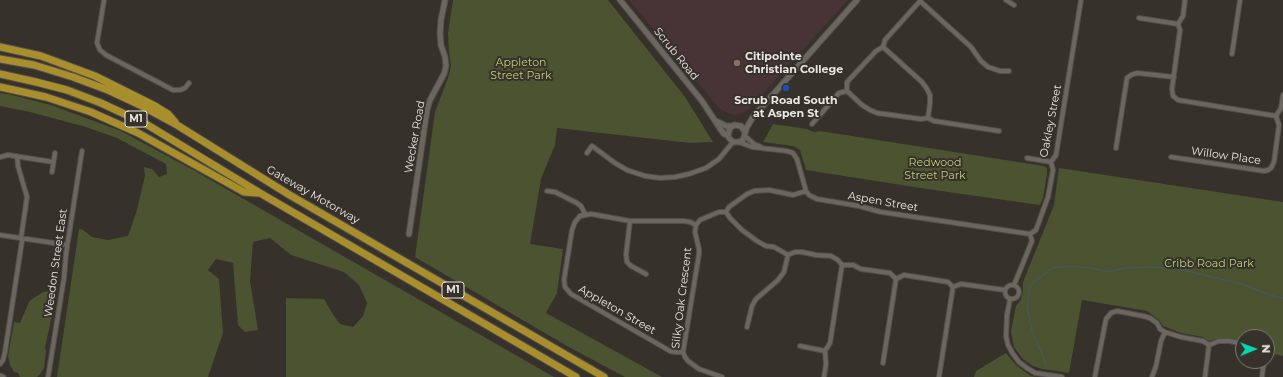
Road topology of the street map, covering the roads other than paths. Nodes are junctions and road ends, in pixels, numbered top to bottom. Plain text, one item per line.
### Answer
1 (104, 0) edge
2 (445, 0) edge
3 (620, 0) edge
4 (857, 0) edge
5 (920, 0) edge
6 (1006, 0) edge
7 (1081, 0) edge
8 (1185, 0) edge
9 (1240, 0) edge
10 (1014, 5) dead end
11 (1139, 18) dead end
12 (1178, 24) junction
13 (0, 47) edge
14 (883, 47) junction
15 (1232, 54) dead end
16 (0, 58) edge
17 (1008, 72) dead end
18 (0, 74) edge
19 (1174, 77) junction
20 (189, 83) dead end
21 (0, 87) edge
22 (847, 91) junction
23 (1283, 95) edge
24 (1276, 116) junction
25 (753, 117) junction
26 (928, 118) junction
27 (715, 121) junction
28 (812, 124) dead end
29 (177, 125) junction
30 (739, 125) junction
31 (732, 126) junction
32 (999, 131) dead end
33 (745, 134) junction
34 (728, 135) junction
35 (733, 142) junction
36 (739, 142) junction
37 (763, 148) junction
38 (1116, 148) dead end
39 (82, 152) dead end
40 (55, 153) dead end
41 (587, 153) dead end
42 (17, 156) junction
43 (0, 157) edge
44 (1171, 157) dead end
45 (1027, 158) dead end
46 (53, 162) junction
47 (1051, 162) junction
48 (52, 172) dead end
49 (547, 191) dead end
50 (806, 191) junction
51 (260, 193) junction
52 (726, 212) junction
53 (585, 214) junction
54 (630, 221) junction
55 (696, 225) junction
56 (409, 234) dead end
57 (1030, 234) junction
58 (0, 235) edge
59 (21, 238) junction
60 (67, 245) junction
61 (788, 255) junction
62 (842, 265) junction
63 (646, 274) dead end
64 (896, 279) junction
65 (1014, 285) junction
66 (953, 287) junction
67 (1005, 290) junction
68 (1010, 299) junction
69 (748, 327) dead end
70 (1165, 332) junction
71 (1235, 342) edge
72 (1209, 345) junction
73 (800, 346) dead end
74 (825, 351) junction
75 (684, 352) junction
76 (883, 363) dead end
77 (0, 364) edge
78 (1096, 376) edge
79 (48, 377) edge
80 (576, 377) edge
81 (604, 377) edge
82 (722, 377) edge
83 (824, 377) edge
84 (939, 377) edge
85 (1062, 377) edge
86 (1090, 377) edge
87 (1152, 377) edge
88 (1205, 377) edge

1 - 20 street
2 - 56 street, Wecker Road
3 - 27 street, Scrub Road
4 - 25 street
5 - 14 street
5 - 17 street
6 - 10 street
7 - 47 street, Oakley Street
8 - 12 street
9 - 15 street
11 - 12 street
12 - 19 street
13 - 29 highway
14 - 22 street
14 - 26 street
16 - 29 highway, Gateway Motorway / M1
18 - 51 highway, M1
19 - 24 street
19 - 38 street
21 - 51 highway
22 - 26 street
22 - 28 street
23 - 24 street
24 - 44 street, Willow Place
25 - 30 street
25 - 33 street
26 - 32 street
27 - 31 street
27 - 34 street, Scrub Road
29 - 81 highway, Gateway Motorway / M1
30 - 31 street
30 - 33 street
31 - 34 street
33 - 36 street
33 - 37 street
34 - 35 street
35 - 36 street
35 - 41 street
36 - 37 street
37 - 50 street
39 - 60 street, Weedon Street East
40 - 46 street
42 - 43 street
42 - 46 street
42 - 59 street
45 - 47 street
46 - 48 street
47 - 57 street, Oakley Street
49 - 53 street
50 - 52 street
50 - 57 street, Aspen Street
51 - 80 highway, M1
52 - 55 street
52 - 61 street
53 - 54 street
53 - 75 street, Appleton Street
54 - 55 street
54 - 63 street
55 - 75 street, Silky Oak Crescent
57 - 65 street, Oakley Street
58 - 59 street
59 - 60 street
59 - 77 street
60 - 79 street, Weedon Street East
61 - 62 street
61 - 69 street
62 - 64 street
62 - 74 street
64 - 66 street
64 - 76 street
65 - 67 street
65 - 68 street
66 - 67 street
66 - 84 street
67 - 68 street
68 - 85 street
70 - 72 street
70 - 78 street
70 - 87 street
71 - 72 street
72 - 88 street
73 - 74 street
74 - 83 street
75 - 82 street, Silky Oak Crescent
78 - 86 street

